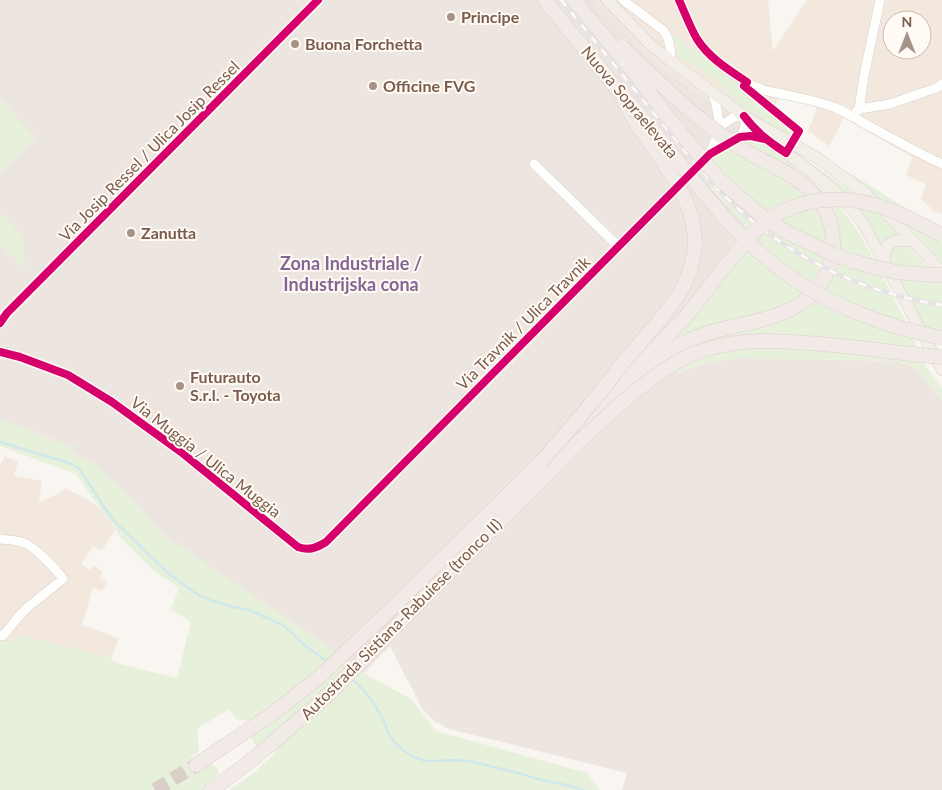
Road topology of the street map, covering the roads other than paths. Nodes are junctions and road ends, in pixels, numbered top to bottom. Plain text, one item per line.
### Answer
1 (318, 0) edge
2 (545, 0) edge
3 (575, 0) edge
4 (607, 0) edge
5 (622, 0) edge
6 (680, 0) edge
7 (880, 0) edge
8 (670, 61) junction
9 (942, 84) edge
10 (618, 90) junction
11 (713, 93) junction
12 (856, 112) junction
13 (744, 116) junction
14 (719, 127) junction
15 (740, 137) junction
16 (765, 139) junction
17 (710, 154) junction
18 (534, 164) dead end
19 (942, 164) edge
20 (942, 235) edge
21 (914, 241) junction
22 (618, 246) junction
23 (884, 262) junction
24 (942, 274) edge
25 (0, 323) edge
26 (942, 338) edge
27 (928, 343) junction
28 (942, 346) edge
29 (0, 352) edge
30 (942, 357) edge
31 (942, 370) edge
32 (582, 439) junction
33 (541, 462) junction
34 (0, 539) edge
35 (311, 549) joint
36 (0, 635) edge
37 (196, 766) tunnel mouth
38 (211, 790) edge

1 - 25 street, Via Josip Ressel / Ulica Josip Ressel
2 - 10 highway, Nuova Sopraelevata
3 - 24 highway, Nuova Sopraelevata, bridge
3 - 32 highway, bridge
4 - 8 main road
5 - 8 street
6 - 12 street
7 - 12 street
8 - 11 main road
9 - 12 street
10 - 26 highway, Nuova Sopraelevata, bridge
10 - 33 highway, bridge
11 - 13 main road
11 - 14 street, Via Travnik / Ulica Travnik
12 - 19 street
13 - 14 street
13 - 15 street
13 - 16 main road
13 - 21 main road
14 - 17 street, Via Travnik / Ulica Travnik
15 - 16 street
15 - 17 street, Via Travnik / Ulica Travnik
16 - 23 main road
17 - 22 street, Via Travnik / Ulica Travnik
18 - 22 street
20 - 33 highway, bridge
21 - 23 main road
21 - 24 main road
22 - 35 street, Via Travnik / Ulica Travnik
23 - 27 main road
27 - 28 main road
27 - 31 main road
29 - 35 street, Via Muggia / Ulica Muggia
30 - 32 highway, bridge
32 - 38 highway, Autostrada Sistiana-Rabuiese (tronco II)
33 - 37 highway, Autostrada Sistiana-Rabuiese (tronco II)
34 - 36 street

